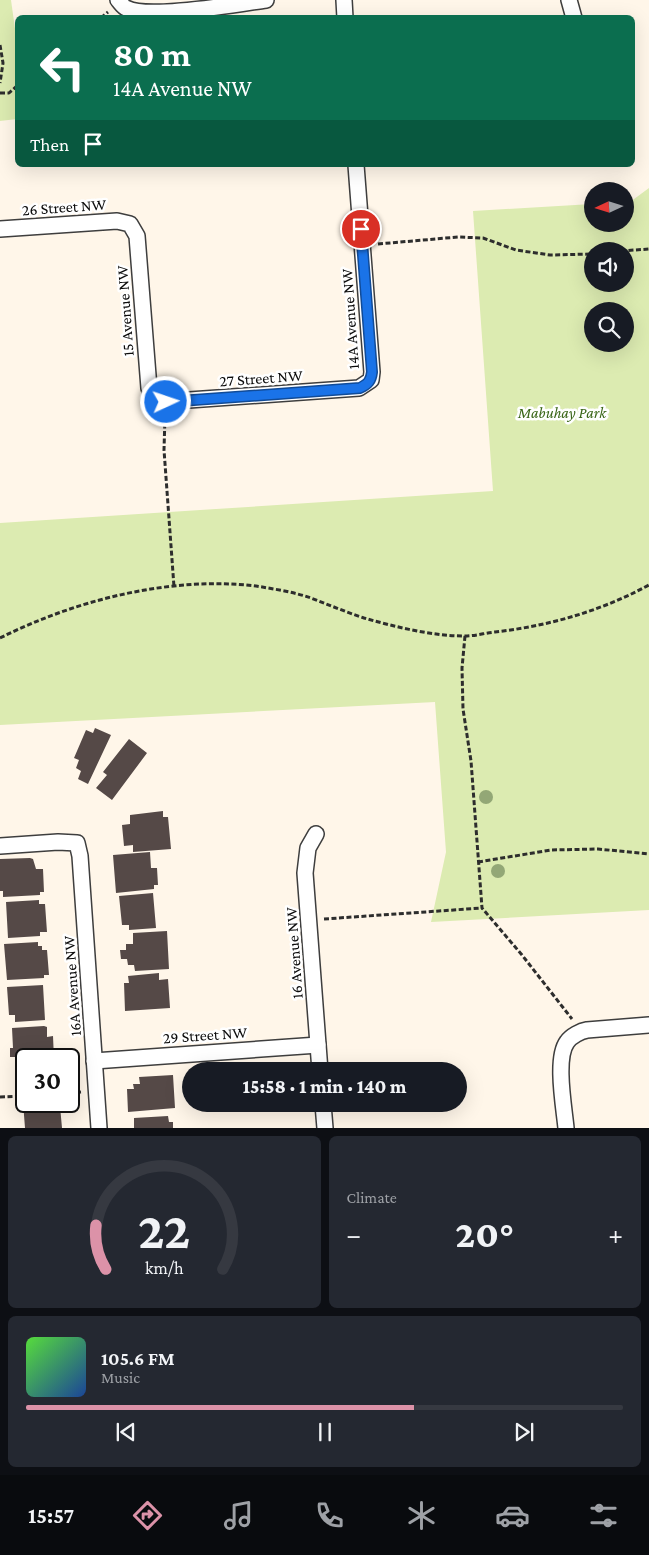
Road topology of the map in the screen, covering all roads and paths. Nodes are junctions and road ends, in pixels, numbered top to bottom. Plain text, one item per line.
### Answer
1 (266, 0) edge
2 (344, 0) edge
3 (569, 0) edge
4 (122, 4) edge
5 (345, 15) edge
6 (573, 15) edge
7 (0, 44) edge
8 (0, 83) edge
9 (15, 88) edge
10 (0, 93) edge
11 (356, 167) edge
12 (130, 224) joint
13 (0, 229) edge
14 (362, 246) junction
15 (649, 249) edge
16 (634, 250) edge
17 (584, 254) edge
18 (371, 380) joint
19 (160, 400) junction
20 (649, 585) edge
21 (174, 587) junction
22 (465, 636) junction
23 (0, 638) edge
24 (316, 834) dead end
25 (0, 846) edge
26 (649, 854) edge
27 (478, 862) junction
28 (482, 908) junction
29 (309, 920) junction
30 (649, 1025) edge
31 (581, 1031) junction
32 (318, 1045) junction
33 (94, 1060) junction
34 (319, 1062) edge
35 (15, 1096) edge
36 (0, 1097) edge
37 (324, 1112) edge
38 (99, 1128) edge
39 (325, 1128) edge
40 (566, 1128) edge

1 - 4 street
2 - 5 street
3 - 6 street
7 - 8 path
9 - 10 path
11 - 14 street, 14A Avenue NW
12 - 13 street, 26 Street NW
12 - 19 street, 15 Avenue NW
14 - 17 path
14 - 18 street, 14A Avenue NW
15 - 16 path
18 - 19 street, 27 Street NW
19 - 21 path
20 - 22 path
21 - 22 path
21 - 23 path
22 - 27 path
24 - 29 street, 16 Avenue NW
25 - 33 street, 16A Avenue NW
26 - 27 path
27 - 28 path
28 - 29 path
28 - 31 path
29 - 32 street, 16 Avenue NW
30 - 31 street
31 - 40 street
32 - 33 street, 29 Street NW
32 - 34 street, 16 Avenue NW
33 - 38 street, 16A Avenue NW
35 - 36 path
37 - 39 street

